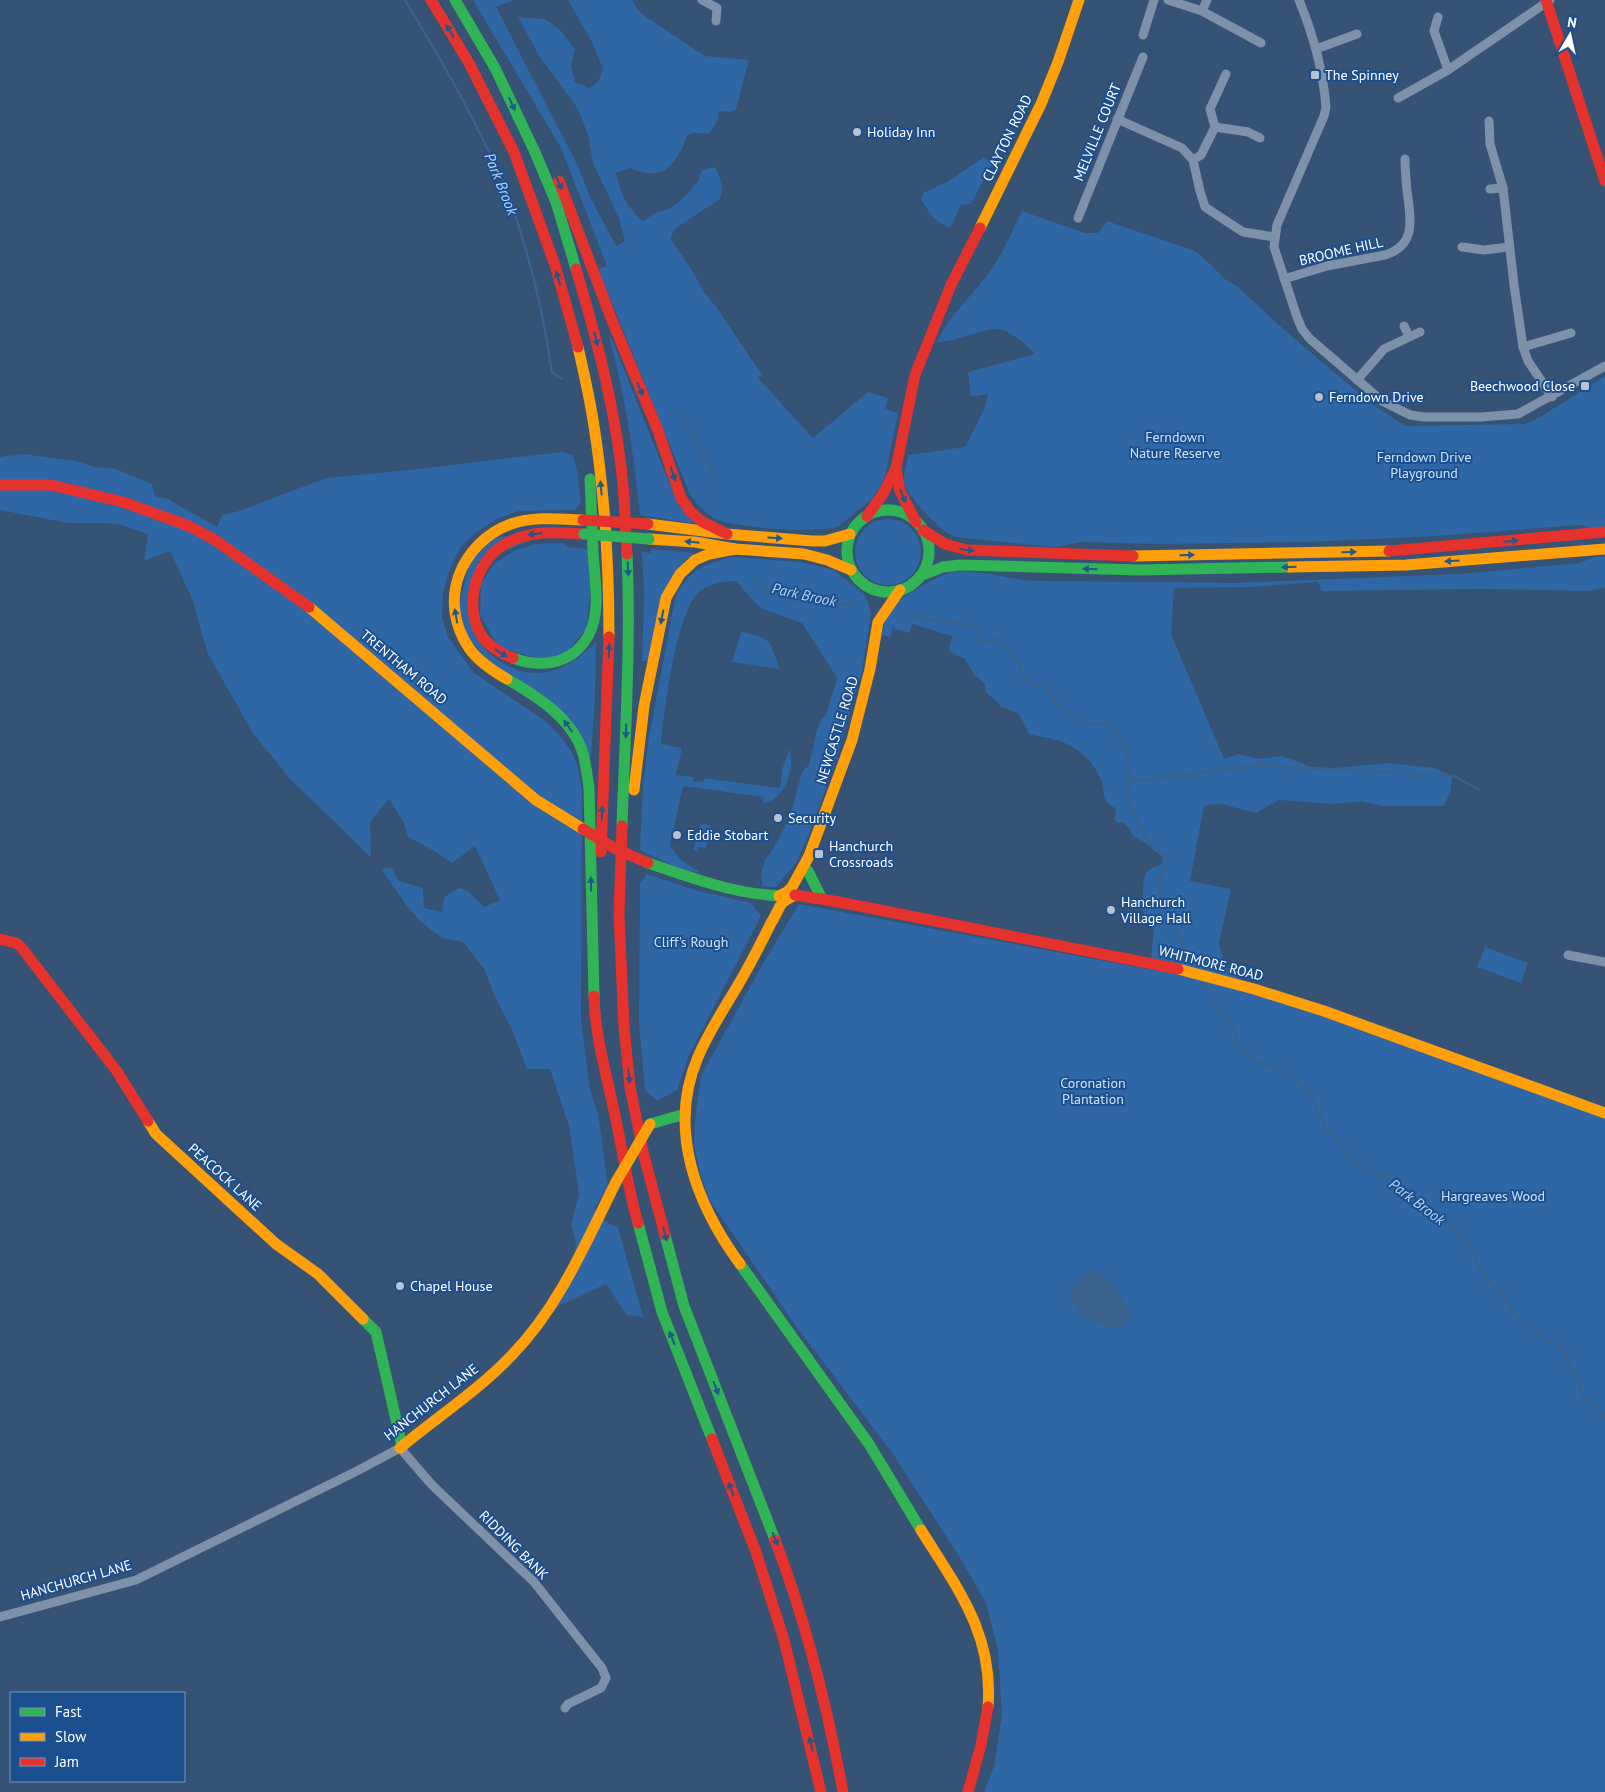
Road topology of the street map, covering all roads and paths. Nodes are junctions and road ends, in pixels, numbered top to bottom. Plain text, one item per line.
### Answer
1 (431, 0) edge
2 (455, 0) edge
3 (464, 0) edge
4 (702, 0) edge
5 (1079, 0) edge
6 (1154, 0) edge
7 (1168, 0) edge
8 (1207, 0) edge
9 (1299, 0) edge
10 (1547, 0) edge
11 (720, 4) edge
12 (1202, 11) junction
13 (1438, 17) dead end
14 (716, 21) dead end
15 (1143, 34) dead end
16 (1357, 34) dead end
17 (1261, 43) dead end
18 (1316, 49) junction
19 (1143, 57) dead end
20 (468, 63) junction
21 (1448, 70) junction
22 (1226, 74) dead end
23 (1398, 98) dead end
24 (1117, 119) junction
25 (1489, 120) dead end
26 (1215, 127) junction
27 (1260, 138) dead end
28 (1405, 159) dead end
29 (1193, 160) junction
30 (1605, 182) edge
31 (1503, 188) junction
32 (1490, 189) dead end
33 (1078, 218) dead end
34 (1274, 237) junction
35 (1462, 247) dead end
36 (1509, 248) junction
37 (1284, 279) junction
38 (1404, 326) dead end
39 (1420, 332) dead end
40 (1570, 333) dead end
41 (1409, 336) junction
42 (1523, 347) junction
43 (1605, 366) edge
44 (1357, 380) junction
45 (1552, 397) junction
46 (896, 468) junction
47 (0, 485) edge
48 (867, 516) junction
49 (920, 526) junction
50 (1605, 532) edge
51 (727, 534) junction
52 (850, 534) junction
53 (735, 548) junction
54 (1605, 549) edge
55 (851, 570) junction
56 (920, 576) junction
57 (867, 587) junction
58 (900, 590) junction
59 (878, 622) junction
60 (813, 843) junction
61 (808, 871) junction
62 (795, 895) junction
63 (779, 896) junction
64 (822, 899) junction
65 (0, 939) edge
66 (758, 950) junction
67 (1568, 955) dead end
68 (1605, 962) edge
69 (624, 1027) junction
70 (613, 1106) junction
71 (1605, 1112) edge
72 (684, 1114) junction
73 (401, 1447) junction
74 (0, 1617) edge
75 (565, 1708) dead end
76 (821, 1792) edge
77 (843, 1792) edge
78 (968, 1792) edge

20 -> 1 main road
2 -> 69 main road
3 -> 51 main road
4 - 11 street
5 - 46 main road, CLAYTON ROAD
6 - 15 street
7 - 12 street
8 - 12 street
9 - 18 street
10 - 21 street
10 - 30 main road
11 - 14 street
12 - 17 street
13 - 21 street
16 - 18 street
18 - 34 street
19 - 24 street, MELVILLE COURT
53 -> 20 main road, bridge
70 -> 20 main road
21 - 23 street
22 - 26 street
24 - 29 street
24 - 33 street, MELVILLE COURT
25 - 31 street
26 - 27 street
26 - 29 street
28 - 37 street, BROOME HILL
29 - 34 street
31 - 32 street
31 - 36 street
34 - 37 street
35 - 36 street
36 - 42 street
37 - 44 street
38 - 41 street
39 - 41 street
40 - 42 street
41 - 44 street
42 - 45 street
43 - 45 street
44 - 45 street
46 - 48 main road
46 -> 49 main road
47 - 63 main road, TRENTHAM ROAD, bridge
48 - 49 main road
48 - 52 main road
49 -> 50 main road
49 - 56 main road
51 -> 52 main road
70 -> 51 main road, bridge
52 - 55 main road
53 - 55 main road
53 -> 69 main road
54 -> 56 main road
55 - 57 main road
56 - 58 main road
57 - 58 main road
57 - 59 main road, NEWCASTLE ROAD
58 - 59 main road, NEWCASTLE ROAD
59 - 60 main road, NEWCASTLE ROAD
60 - 61 main road, NEWCASTLE ROAD
60 - 63 main road, NEWCASTLE ROAD
61 - 62 main road, NEWCASTLE ROAD
61 - 64 main road
62 - 63 main road, TRENTHAM ROAD
62 - 64 main road, WHITMORE ROAD
62 - 66 main road, NEWCASTLE ROAD
63 - 66 main road, NEWCASTLE ROAD
64 - 71 main road, WHITMORE ROAD
65 - 73 main road, PEACOCK LANE
66 - 72 main road, NEWCASTLE ROAD
67 - 68 street
69 -> 77 main road
76 -> 70 main road
72 - 73 main road, HANCHURCH LANE, bridge
72 - 78 main road, NEWCASTLE ROAD
73 - 74 street, HANCHURCH LANE
73 - 75 street, RIDDING BANK

